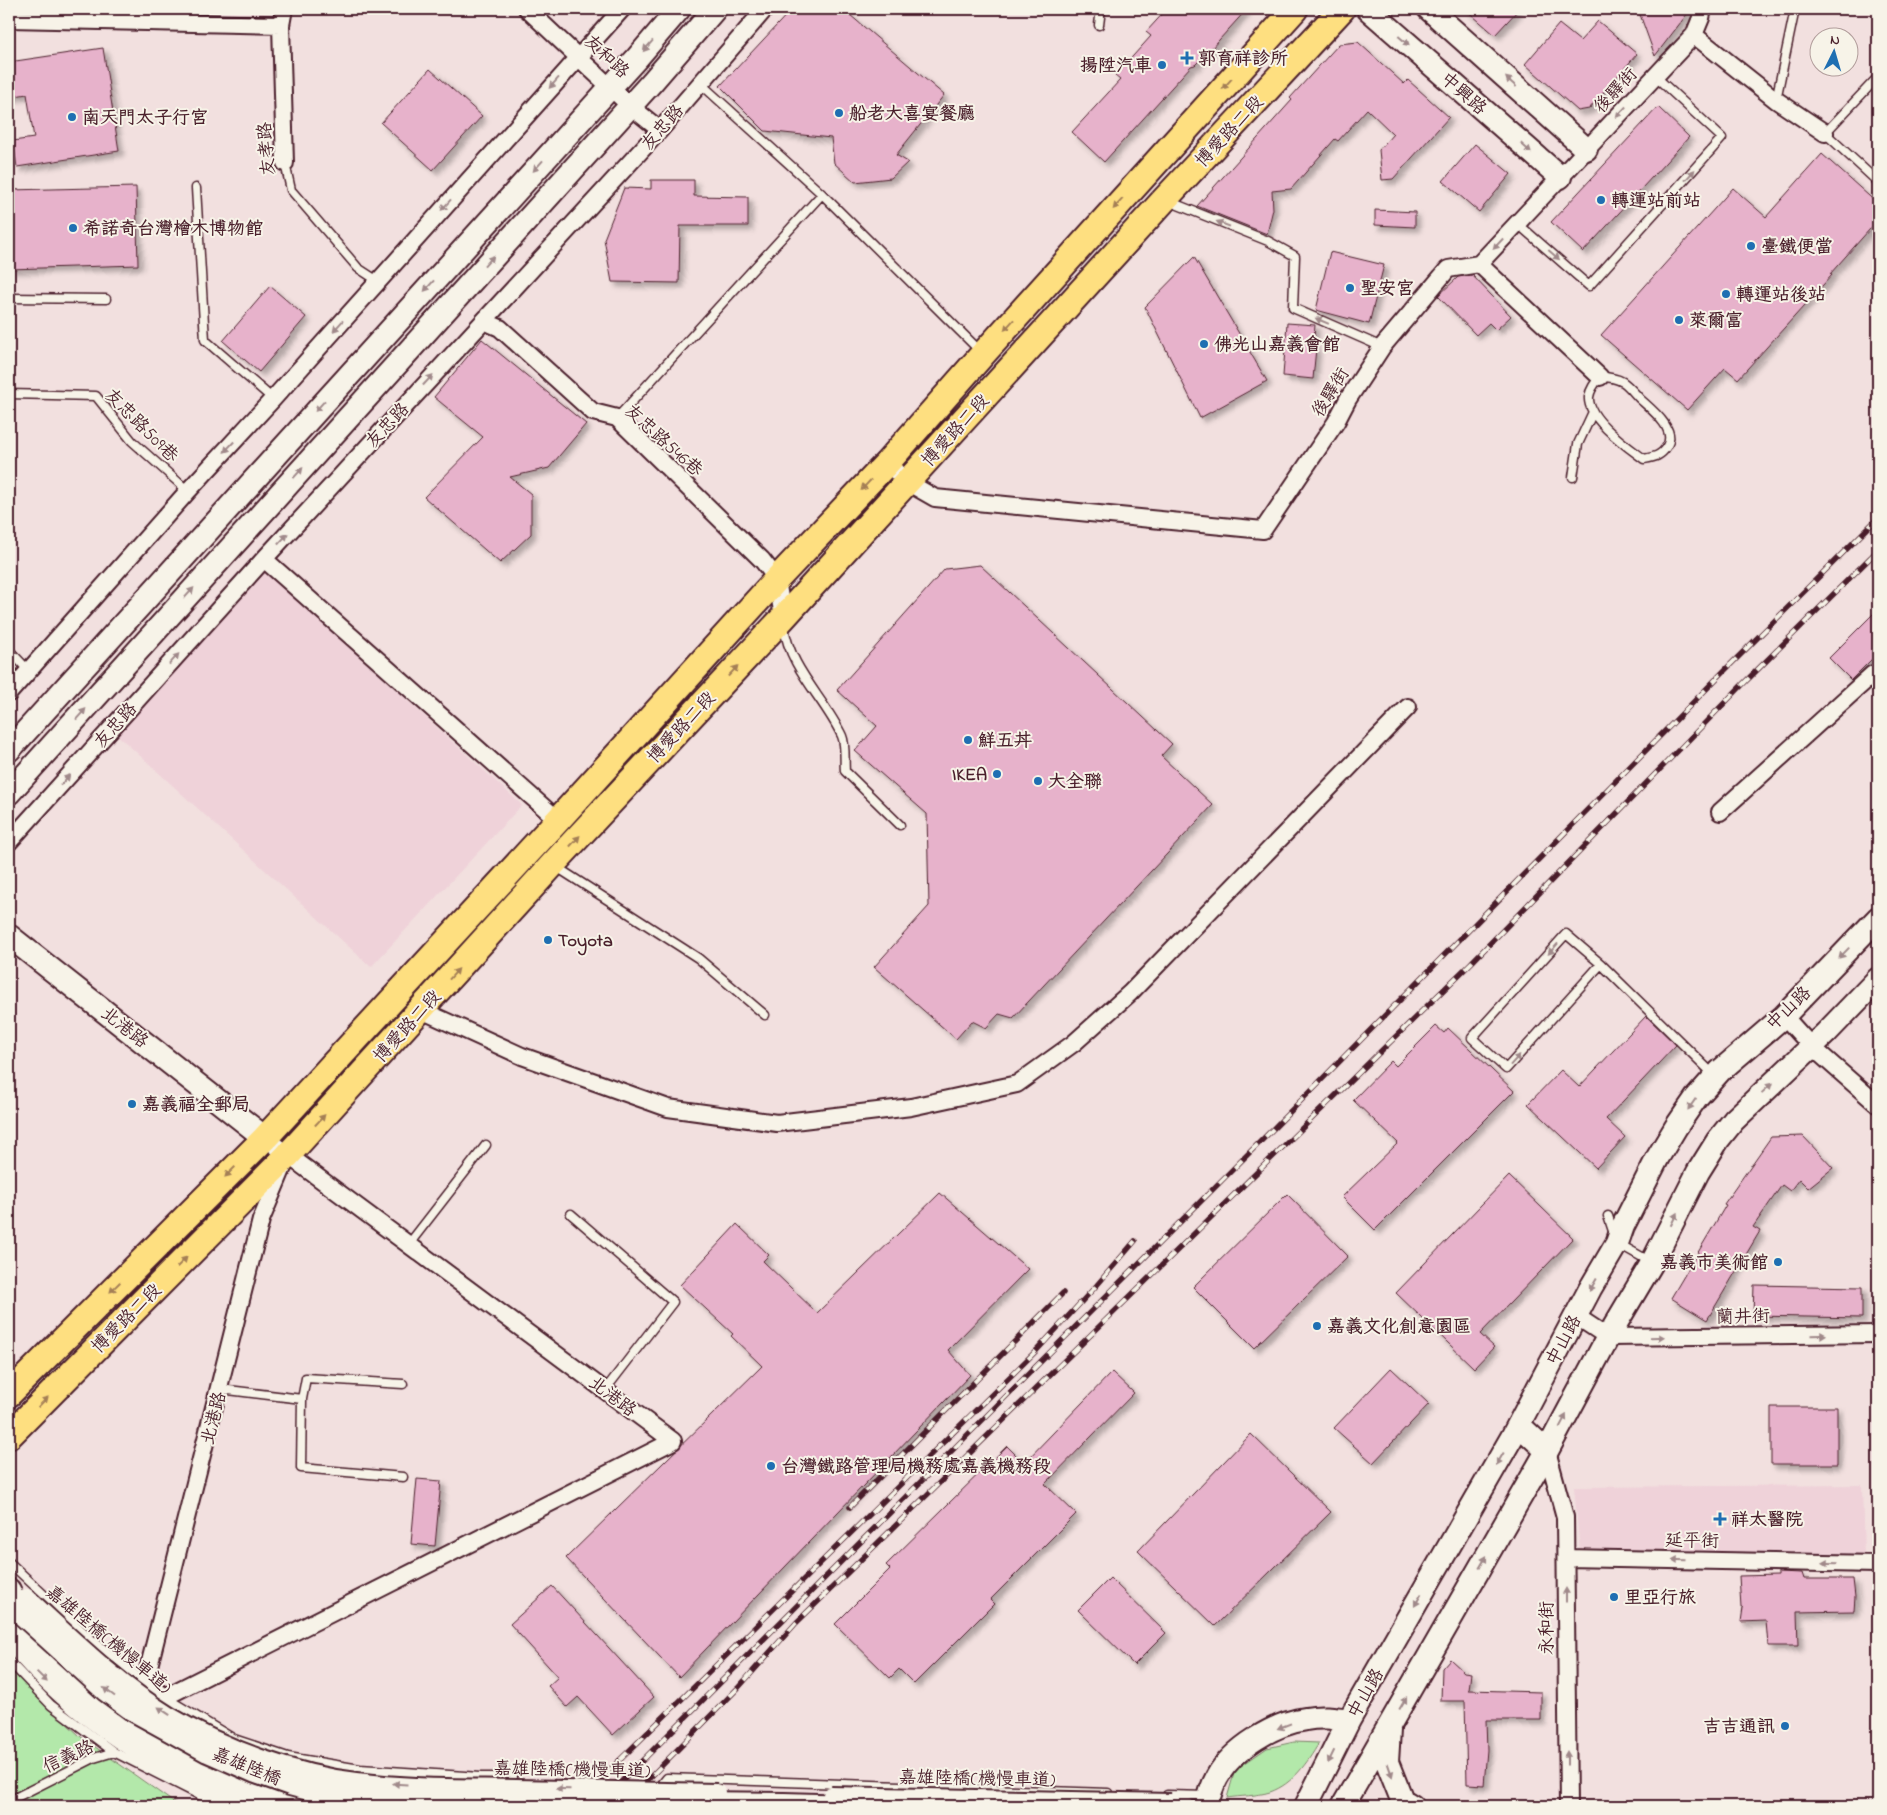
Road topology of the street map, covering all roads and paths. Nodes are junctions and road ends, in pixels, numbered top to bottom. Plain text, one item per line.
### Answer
1 (527, 9) edge
2 (622, 9) edge
3 (679, 9) edge
4 (715, 9) edge
5 (765, 9) edge
6 (1101, 9) edge
7 (1294, 9) edge
8 (1342, 9) edge
9 (1368, 9) edge
10 (1429, 9) edge
11 (1703, 9) edge
12 (1796, 9) edge
13 (283, 17) edge
14 (9, 19) edge
15 (1098, 25) dead end
16 (1694, 35) junction
17 (578, 56) junction
18 (1655, 76) junction
19 (1878, 77) edge
20 (700, 83) junction
21 (610, 86) junction
22 (1776, 100) junction
23 (630, 105) junction
24 (660, 130) junction
25 (1825, 133) junction
26 (1586, 150) junction
27 (285, 163) joint
28 (1560, 177) junction
29 (1878, 182) edge
30 (196, 188) dead end
31 (822, 194) junction
32 (1164, 200) junction
33 (1517, 223) junction
34 (1479, 264) junction
35 (378, 281) junction
36 (9, 298) edge
37 (106, 299) dead end
38 (484, 321) junction
39 (1382, 347) junction
40 (983, 354) junction
41 (1600, 377) junction
42 (9, 394) edge
43 (272, 399) junction
44 (1592, 414) junction
45 (617, 418) junction
46 (887, 463) junction
47 (1573, 477) dead end
48 (907, 482) junction
49 (188, 492) junction
50 (264, 559) junction
51 (777, 579) junction
52 (783, 618) junction
53 (9, 650) edge
54 (29, 671) junction
55 (1878, 680) edge
56 (9, 693) edge
57 (1408, 708) dead end
58 (9, 750) edge
59 (9, 793) edge
60 (1720, 812) dead end
61 (558, 820) junction
62 (900, 825) dead end
63 (9, 842) edge
64 (553, 864) junction
65 (1878, 918) edge
66 (9, 936) edge
67 (1601, 964) junction
68 (1878, 979) edge
69 (421, 1010) junction
70 (764, 1015) dead end
71 (1784, 1016) junction
72 (1811, 1046) junction
73 (1715, 1077) junction
74 (1878, 1105) edge
75 (265, 1138) junction
76 (486, 1146) dead end
77 (287, 1156) junction
78 (571, 1214) dead end
79 (1608, 1216) dead end
80 (1617, 1242) junction
81 (409, 1244) junction
82 (1652, 1263) junction
83 (1576, 1316) junction
84 (1878, 1334) edge
85 (1608, 1337) junction
86 (403, 1384) dead end
87 (220, 1389) junction
88 (605, 1390) junction
89 (9, 1394) edge
90 (302, 1399) junction
91 (1518, 1425) junction
92 (9, 1436) edge
93 (1547, 1451) junction
94 (404, 1477) dead end
95 (1566, 1558) junction
96 (9, 1562) edge
97 (1878, 1564) edge
98 (9, 1578) edge
99 (16, 1606) edge
100 (9, 1642) edge
101 (9, 1661) edge
102 (145, 1682) junction
103 (165, 1697) junction
104 (1349, 1720) junction
105 (1389, 1727) junction
106 (114, 1752) junction
107 (9, 1801) edge
108 (1208, 1801) edge
109 (1179, 1804) edge
110 (221, 1806) edge
111 (256, 1806) edge
112 (306, 1806) edge
113 (485, 1806) edge
114 (643, 1806) edge
115 (851, 1806) edge
116 (1306, 1806) edge
117 (1343, 1806) edge
118 (1412, 1806) edge
119 (1568, 1806) edge

1 - 17 street, 友和路
2 - 17 street
3 -> 21 main road
4 - 23 main road, 友忠路
5 - 20 street, 友忠路
6 - 15 lane
7 -> 40 main road, 博愛路二段
8 - 32 main road, 博愛路二段
9 -> 28 main road, 中興路
26 -> 10 main road
11 - 16 street, 後驛街
12 - 22 lane
13 - 14 street
13 - 27 street, 友孝路
16 - 18 street, 後驛街
16 - 22 street
17 - 21 street, 友和路
17 -> 35 street
18 -> 26 street, 後驛街
33 -> 18 lane
19 - 25 lane
20 - 24 street, 友忠路
20 - 31 lane
21 - 23 street, 友和路
21 -> 58 main road
22 - 25 street
23 - 24 street, 友和路
59 -> 23 main road, 友忠路
24 - 38 street, 友忠路
25 - 29 lane
26 - 28 street, 後驛街
27 - 35 lane, 友孝路
28 - 33 street, 後驛街
30 - 43 lane
31 - 40 lane
31 - 45 lane
39 -> 32 lane
32 - 48 main road, 博愛路二段
33 -> 34 street, 後驛街
34 - 39 street, 後驛街
34 - 41 street
35 -> 43 street
36 - 37 lane
38 - 45 street, 友忠路546巷
50 -> 38 street, 友忠路
39 - 48 street, 後驛街
40 - 46 main road, 博愛路二段
41 - 44 lane
41 - 44 lane
42 - 49 lane, 友忠路509巷
43 -> 49 street
44 - 47 lane
45 - 51 street, 友忠路546巷
46 - 48 street, 後驛街
46 -> 51 main road, 博愛路二段
48 - 52 main road, 博愛路二段
49 - 54 street
50 - 61 street
63 -> 50 street, 友忠路
51 - 52 street, 友忠路546巷
51 - 61 main road, 博愛路二段
52 - 62 lane
64 -> 52 main road, 博愛路二段
53 - 54 lane
54 - 56 street
55 - 60 street
57 - 69 street
61 - 75 main road, 博愛路二段
69 -> 64 main road, 博愛路二段
64 - 70 lane
65 -> 71 main road, 中山路
66 - 75 main road, 北港路
67 -> 67 lane
67 - 73 lane
68 - 72 main road
77 -> 69 main road, 博愛路二段
71 - 72 street
71 - 73 main road, 中山路
72 - 74 street
82 -> 72 main road
73 -> 80 main road, 中山路
75 - 77 street, 北港路
75 -> 89 main road, 博愛路二段
76 - 81 lane
77 - 81 street, 北港路
77 - 87 street, 北港路
92 -> 77 main road, 博愛路二段
78 - 88 lane
79 - 80 lane
80 - 82 lane
80 -> 83 main road, 中山路
81 - 88 street, 北港路
82 - 85 main road
83 - 85 street
83 - 91 main road, 中山路
85 -> 84 street, 蘭井街
93 -> 85 main road
86 - 90 lane
87 - 90 lane
87 - 102 street, 北港路
88 - 103 street, 北港路
90 - 94 lane
91 - 93 main road
91 -> 104 main road, 中山路
93 - 95 street, 永和街
105 -> 93 main road
97 -> 95 street, 延平街
119 -> 95 street, 永和街
96 - 102 lane
98 - 99 street, 嘉雄陸橋(機慢車道)
109 -> 99 street, 嘉雄陸橋(機慢車道), bridge
99 - 112 main road, 嘉雄陸橋
115 -> 99 main road, 嘉雄陸橋, bridge
100 -> 111 street
101 - 106 lane
102 - 103 street
103 - 113 lane
104 -> 108 main road
104 -> 116 main road, 中山路
105 - 117 main road
105 -> 118 main road
106 - 107 lane, 信義路
106 - 110 lane
108 - 114 lane

